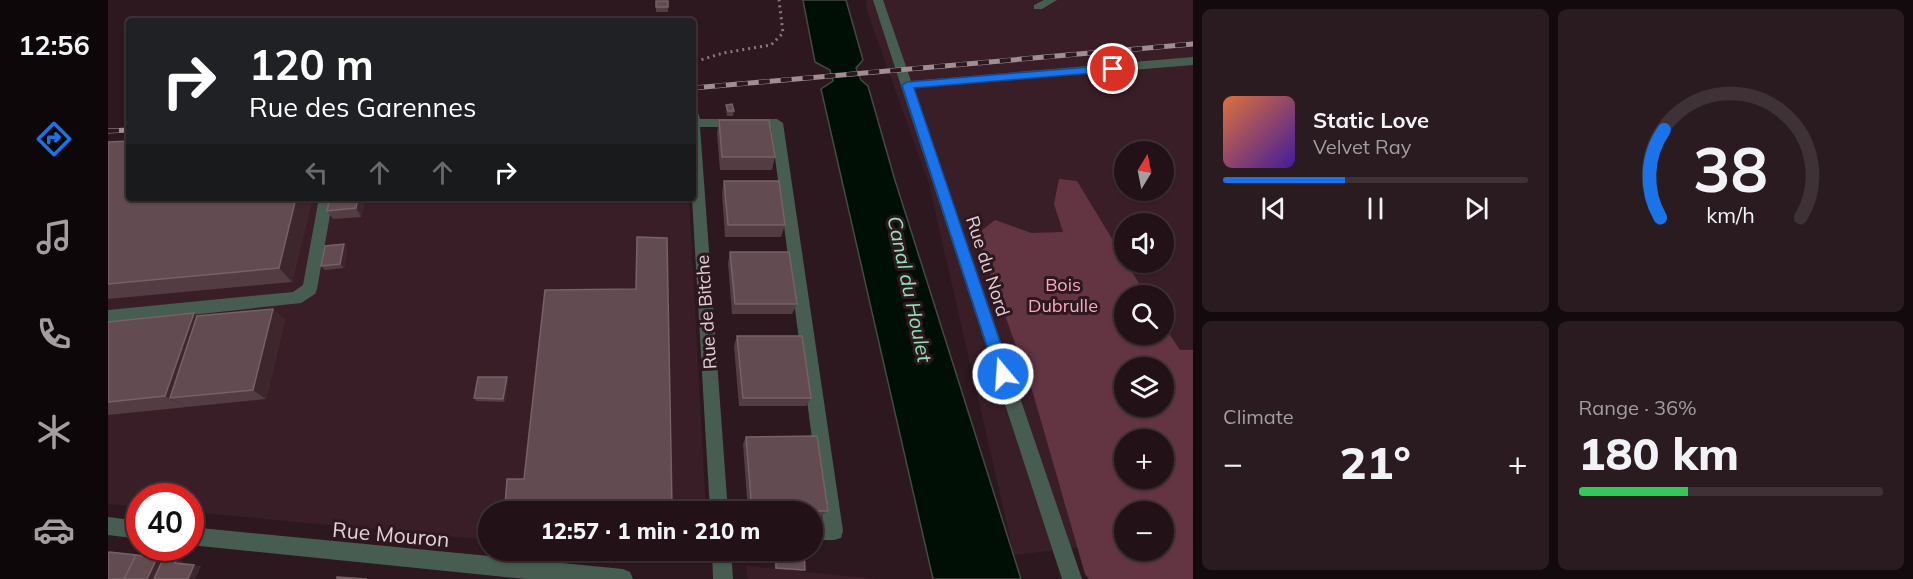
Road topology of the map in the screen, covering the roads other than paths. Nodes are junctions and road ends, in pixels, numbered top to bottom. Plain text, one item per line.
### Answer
1 (878, 0) edge
2 (1052, 0) edge
3 (1038, 7) dead end
4 (1190, 65) edge
5 (907, 85) junction
6 (696, 123) edge
7 (696, 154) edge
8 (325, 201) edge
9 (108, 317) edge
10 (718, 501) edge
11 (108, 526) edge
12 (126, 528) edge
13 (823, 531) edge
14 (204, 537) edge
15 (722, 561) edge
16 (623, 579) edge
17 (723, 579) edge
18 (1072, 579) edge

1 - 5 street, Rue du Nord
2 - 3 street
4 - 5 street
5 - 18 street, Rue du Nord
6 - 13 street
7 - 10 street, Rue de Bitche
8 - 9 street
11 - 12 street
14 - 16 street, Rue Mouron
15 - 17 street

